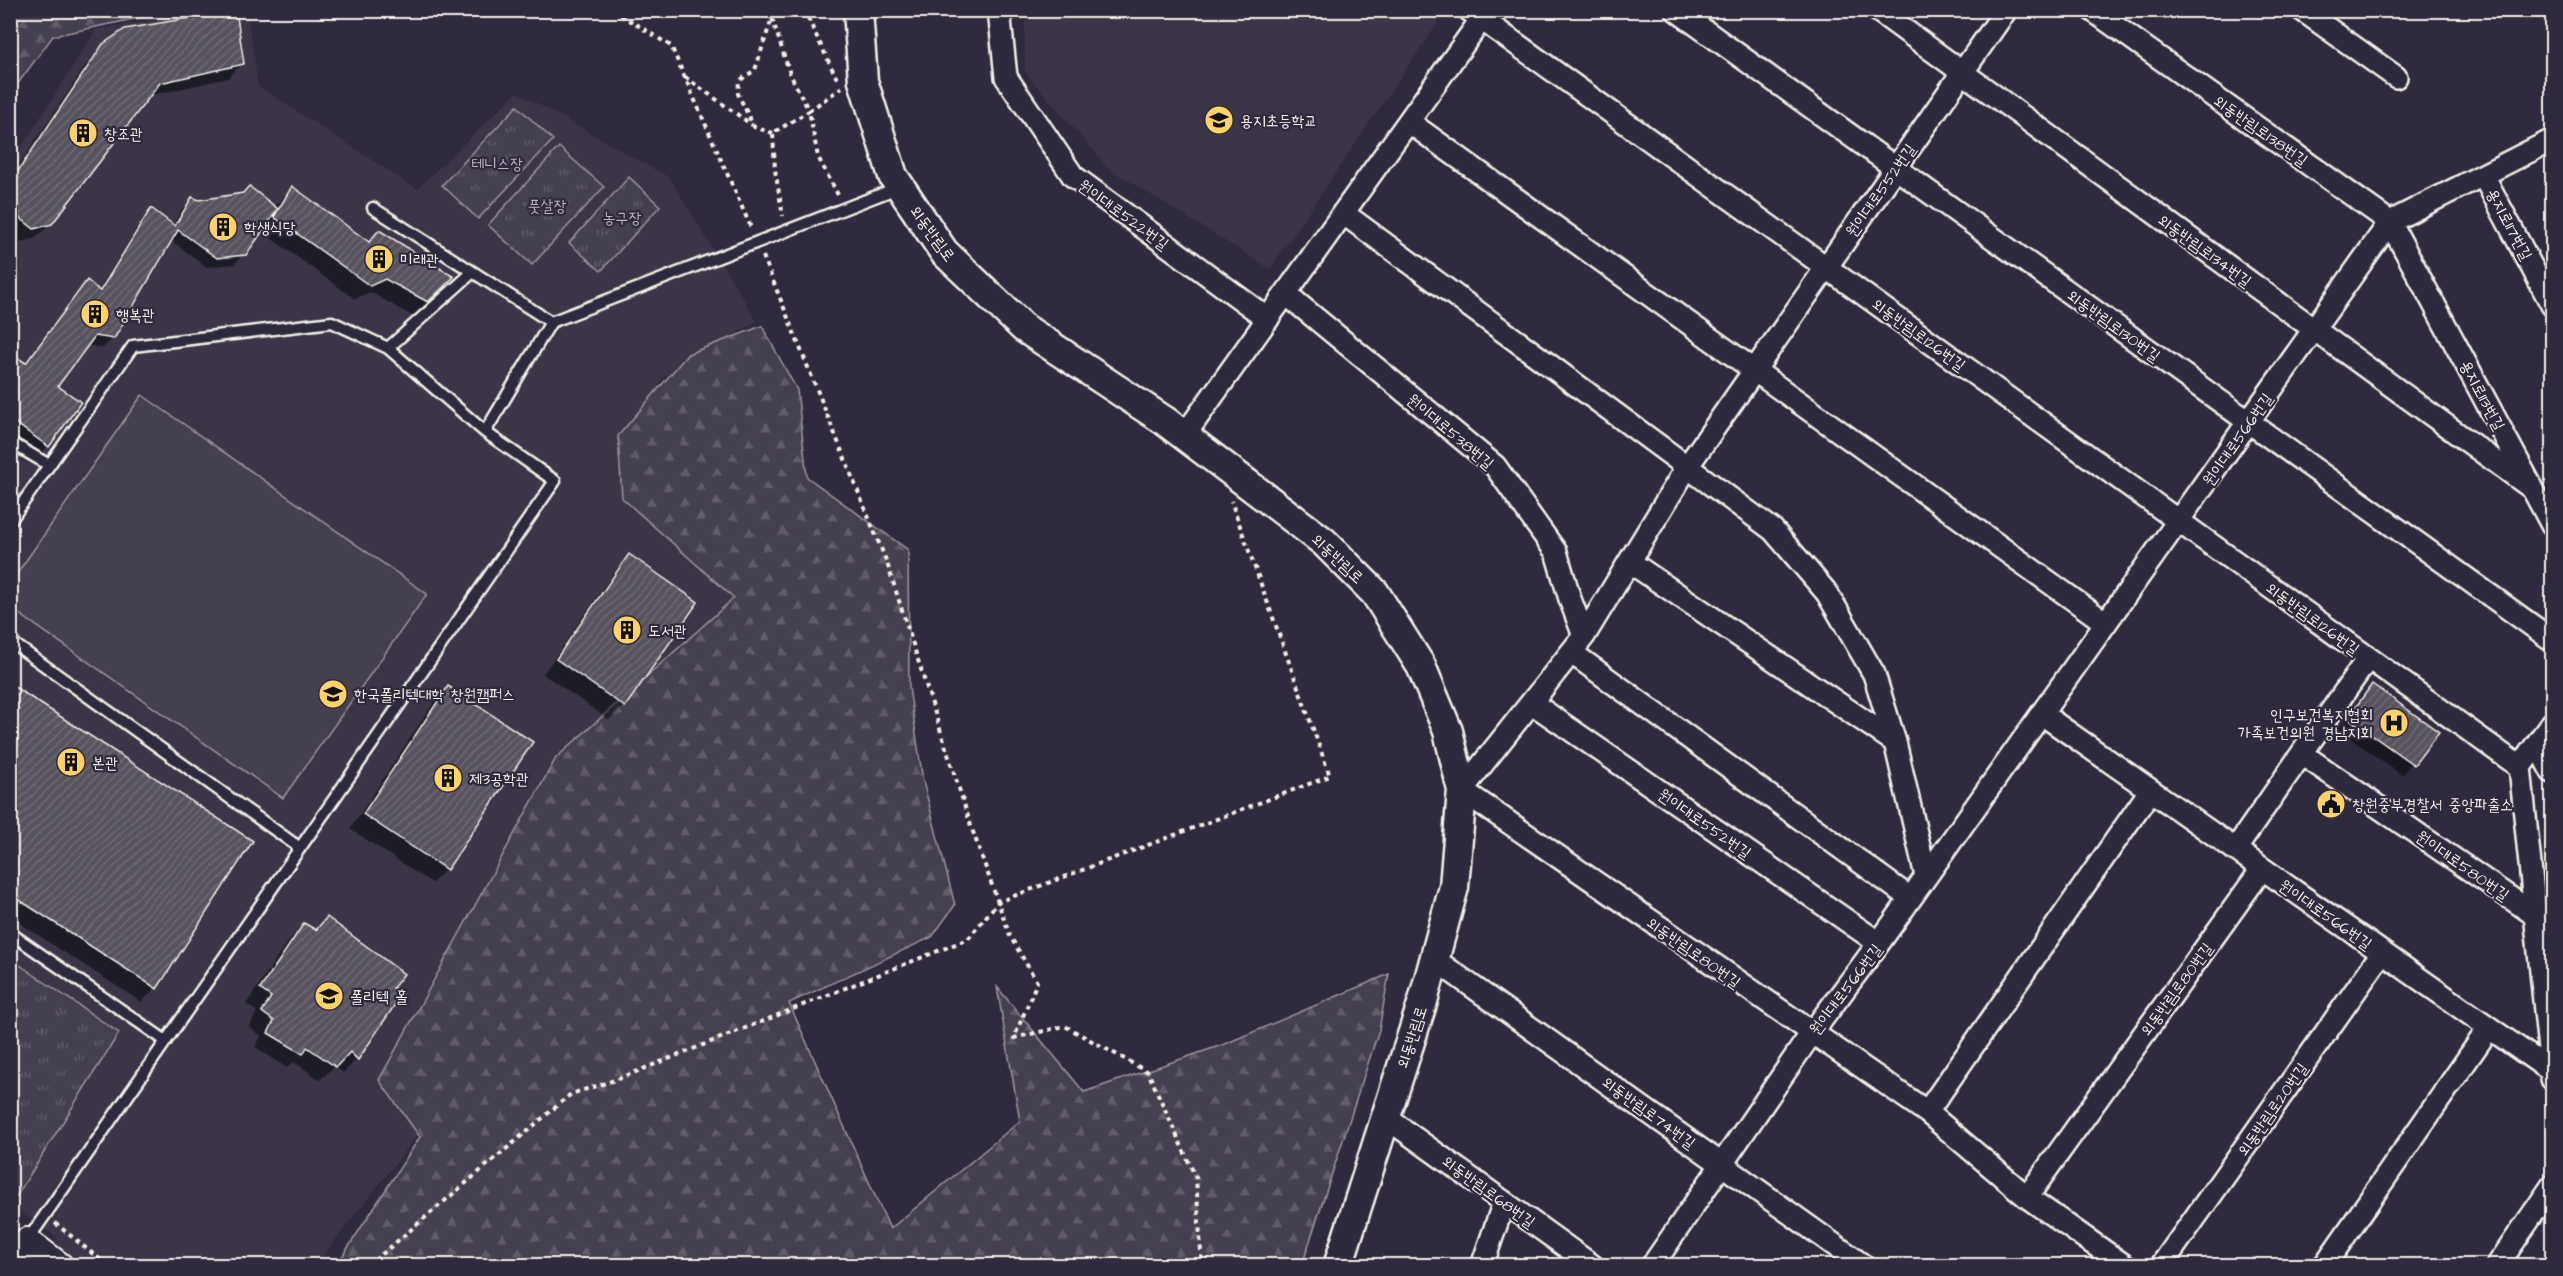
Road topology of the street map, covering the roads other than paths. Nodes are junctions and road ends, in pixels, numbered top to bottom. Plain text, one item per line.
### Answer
1 (858, 10) edge
2 (999, 10) edge
3 (1676, 10) edge
4 (1876, 10) edge
5 (2006, 10) edge
6 (2092, 10) edge
7 (2302, 10) edge
8 (1479, 14) edge
9 (1962, 73) junction
10 (2396, 77) dead end
11 (1409, 122) junction
12 (2553, 140) edge
13 (1896, 168) junction
14 (2483, 175) junction
15 (887, 192) dead end
16 (373, 208) dead end
17 (1343, 213) junction
18 (2390, 222) junction
19 (2414, 264) joint
20 (1826, 268) junction
21 (473, 272) junction
22 (1286, 294) junction
23 (2553, 305) edge
24 (1268, 319) junction
25 (551, 322) junction
26 (2314, 329) junction
27 (388, 348) junction
28 (1755, 370) junction
29 (2249, 421) junction
30 (485, 432) junction
31 (1184, 436) junction
32 (10, 442) edge
33 (50, 465) junction
34 (1687, 467) junction
35 (2533, 489) junction
36 (10, 521) edge
37 (2178, 521) junction
38 (2553, 525) edge
39 (1630, 561) junction
40 (2106, 623) junction
41 (2553, 640) edge
42 (10, 641) edge
43 (1578, 645) junction
44 (2368, 658) junction
45 (1532, 703) junction
46 (2042, 714) junction
47 (2553, 723) edge
48 (1895, 742) junction
49 (2537, 744) junction
50 (2302, 754) junction
51 (2520, 767) junction
52 (2553, 772) edge
53 (1462, 790) junction
54 (2150, 791) junction
55 (300, 848) junction
56 (2235, 850) junction
57 (2262, 869) junction
58 (1926, 876) junction
59 (1911, 898) junction
60 (2535, 915) junction
61 (10, 933) edge
62 (1879, 943) junction
63 (2382, 953) junction
64 (1434, 959) junction
65 (2541, 974) junction
66 (2553, 997) edge
67 (2489, 1028) junction
68 (1811, 1034) junction
69 (166, 1041) junction
70 (2552, 1077) edge
71 (1927, 1112) junction
72 (1384, 1116) junction
73 (1723, 1165) junction
74 (2553, 1186) edge
75 (2027, 1197) junction
76 (1504, 1202) junction
77 (27, 1241) junction
78 (10, 1265) edge
79 (60, 1266) edge
80 (1338, 1266) edge
81 (1482, 1266) edge
82 (1593, 1266) edge
83 (1652, 1266) edge
84 (1864, 1266) edge
85 (2125, 1266) edge
86 (2161, 1266) edge
87 (2324, 1266) edge
88 (2497, 1266) edge

1 - 31 main road, 외동반림로
2 - 24 street, 원이대로522번길
3 - 13 street, 외동반림로130번길
4 - 9 street, 외동반림로134번길
5 - 9 street, 원이대로552번길
6 - 18 street, 외동반림로138번길
7 - 10 street
8 - 11 street
8 - 20 street, 외동반림로126번길
9 - 13 street, 원이대로552번길
9 - 26 street, 외동반림로134번길
11 - 17 street
11 - 28 street
12 - 14 street
13 - 20 street, 원이대로552번길
13 - 29 street, 외동반림로130번길
14 - 18 street
14 - 23 street, 용지로117번길
15 - 25 lane
16 - 21 lane
17 - 22 street
17 - 34 street
18 - 19 street, 외동반림로138번길
18 - 26 street, 원이대로566번길
19 - 35 street, 용지로113번길
20 - 28 street, 원이대로552번길
20 - 37 street, 외동반림로126번길
21 - 25 lane
21 - 27 lane
22 - 24 street
22 - 43 street, 원이대로538번길
24 - 31 street
25 - 30 lane
26 - 29 street, 원이대로566번길
26 - 35 street, 외동반림로134번길
27 - 30 lane
27 - 33 lane
28 - 34 street, 원이대로552번길
28 - 40 street
29 - 37 street, 원이대로566번길
29 - 41 street, 외동반림로130번길
30 - 55 lane
31 - 53 main road, 외동반림로
32 - 33 lane
33 - 36 lane
34 - 39 street, 원이대로552번길
34 - 48 street
35 - 38 street, 용지로113번길
37 - 40 street, 원이대로566번길
37 - 44 street, 외동반림로126번길
39 - 43 street, 원이대로552번길
39 - 48 street
40 - 46 street, 원이대로566번길
42 - 55 lane
43 - 45 street, 원이대로552번길
43 - 59 street
44 - 50 street, 외동반림로126번길
44 - 51 street, 외동반림로126번길
45 - 53 street, 원이대로552번길
45 - 62 street, 원이대로552번길
46 - 54 street, 원이대로566번길
46 - 58 street, 원이대로566번길
47 - 49 street
48 - 58 street
49 - 51 street
49 - 52 street
50 - 56 street, 외동반림로126번길
50 - 60 street, 원이대로580번길
51 - 60 street, 원이대로580번길
53 - 64 main road, 외동반림로
53 - 68 street, 외동반림로80번길
54 - 56 street, 원이대로566번길
54 - 71 street
55 - 69 lane
56 - 57 street, 원이대로566번길
57 - 63 street, 원이대로566번길
57 - 75 street, 외동반림로80번길
58 - 59 street, 원이대로566번길
59 - 62 street, 원이대로566번길
60 - 65 street, 원이대로580번길
61 - 69 lane
62 - 68 street, 원이대로566번길
63 - 67 street, 원이대로566번길
63 - 86 street, 외동반림로20번길
64 - 72 main road, 외동반림로
64 - 73 street, 외동반림로74번길
65 - 66 street
65 - 70 street, 원이대로580번길
67 - 70 street, 원이대로566번길
67 - 87 street
68 - 71 street, 외동반림로80번길
68 - 73 street, 원이대로566번길
69 - 77 lane
71 - 75 street, 외동반림로80번길
72 - 76 street, 외동반림로68번길
72 - 80 main road, 외동반림로
73 - 83 street, 원이대로566번길
73 - 84 street, 외동반림로74번길
74 - 88 street
75 - 85 street, 외동반림로80번길
76 - 81 street
76 - 82 street, 외동반림로68번길
77 - 78 street
77 - 79 street

